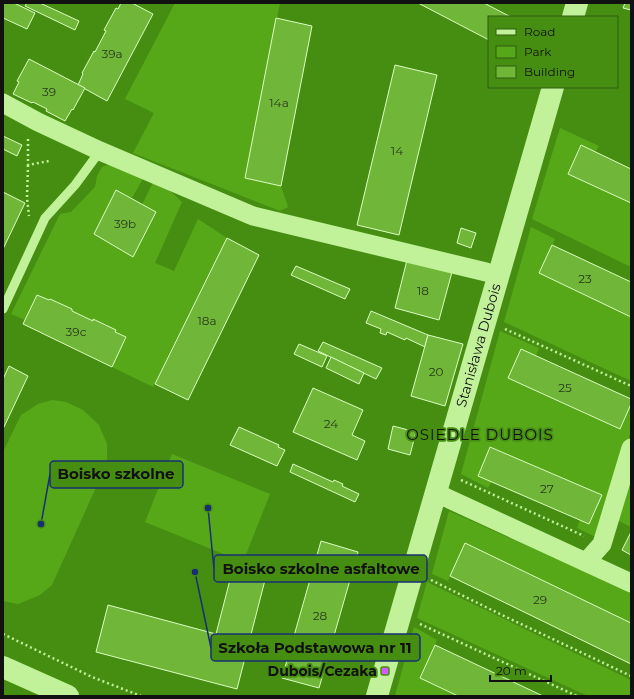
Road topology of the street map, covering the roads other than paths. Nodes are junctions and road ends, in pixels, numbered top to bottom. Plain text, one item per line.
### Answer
1 (577, 3) edge
2 (573, 16) edge
3 (553, 88) edge
4 (3, 103) edge
5 (100, 151) junction
6 (499, 276) junction
7 (3, 310) edge
8 (631, 448) edge
9 (436, 494) junction
10 (586, 562) junction
11 (631, 583) edge
12 (3, 666) edge
13 (68, 696) edge
14 (377, 696) edge

1 - 2 street
3 - 6 street, Stanisława Dubois
4 - 5 street
5 - 6 street
5 - 7 lane
6 - 9 street, Stanisława Dubois
8 - 10 street
9 - 10 street
9 - 14 street, Stanisława Dubois
10 - 11 street
12 - 13 street

